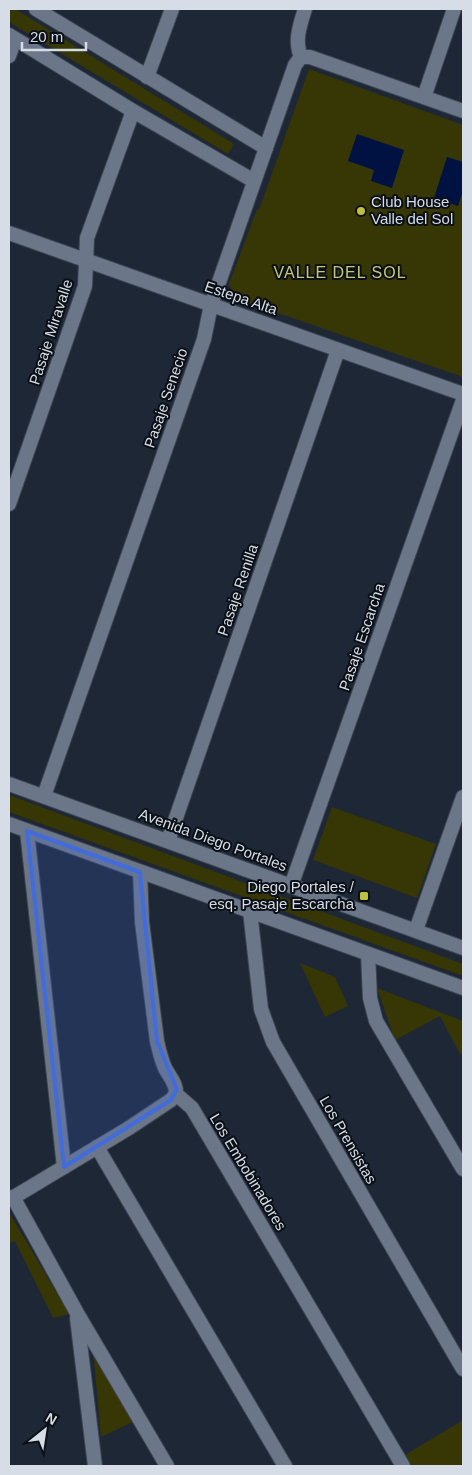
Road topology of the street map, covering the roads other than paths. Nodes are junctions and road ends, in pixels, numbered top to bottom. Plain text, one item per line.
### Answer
1 (36, 9) edge
2 (172, 9) edge
3 (306, 9) edge
4 (454, 9) edge
5 (12, 37) edge
6 (9, 56) edge
7 (301, 57) junction
8 (147, 76) junction
9 (424, 97) junction
10 (133, 111) junction
11 (463, 111) edge
12 (266, 148) junction
13 (254, 181) junction
14 (9, 233) edge
15 (86, 261) junction
16 (211, 305) junction
17 (338, 350) junction
18 (463, 394) edge
19 (463, 400) edge
20 (9, 504) edge
21 (9, 784) edge
22 (44, 796) junction
23 (463, 797) edge
24 (9, 824) edge
25 (27, 831) junction
26 (168, 841) junction
27 (140, 872) junction
28 (291, 886) junction
29 (250, 911) junction
30 (416, 930) junction
31 (463, 948) edge
32 (368, 954) junction
33 (463, 988) edge
34 (176, 1094) junction
35 (97, 1147) junction
36 (64, 1167) junction
37 (463, 1169) edge
38 (11, 1199) edge
39 (77, 1312) junction
40 (463, 1369) edge
41 (95, 1466) edge
42 (167, 1466) edge
43 (286, 1466) edge
44 (403, 1466) edge

1 - 8 street
2 - 8 street
3 - 7 street, Pasaje Senecio
4 - 9 street
5 - 6 street
5 - 10 street
7 - 9 street
7 - 12 street, Pasaje Senecio
8 - 12 street
9 - 11 street
10 - 13 street
10 - 15 street, Pasaje Miravalle
12 - 13 street, Pasaje Senecio
13 - 16 street, Pasaje Senecio
14 - 15 street, Estepa Alta
15 - 16 street, Estepa Alta
15 - 20 street, Pasaje Miravalle
16 - 17 street, Estepa Alta
16 - 22 street, Pasaje Senecio
17 - 18 street, Estepa Alta
17 - 26 street, Pasaje Renilla
19 - 28 street, Pasaje Escarcha
21 - 22 street, Avenida Diego Portales
22 - 26 street, Avenida Diego Portales
23 - 30 street
24 - 25 street
25 - 27 street
25 - 36 street
26 - 28 street, Avenida Diego Portales
27 - 29 street
27 - 34 street, Los Embobinadores
28 - 30 street, Avenida Diego Portales
29 - 32 street
29 - 40 street, Los Prensistas
30 - 31 street, Avenida Diego Portales
32 - 33 street
32 - 37 street
34 - 35 street
34 - 44 street, Los Embobinadores
35 - 36 street
35 - 43 street
36 - 38 street
38 - 39 street
39 - 41 street
39 - 42 street

